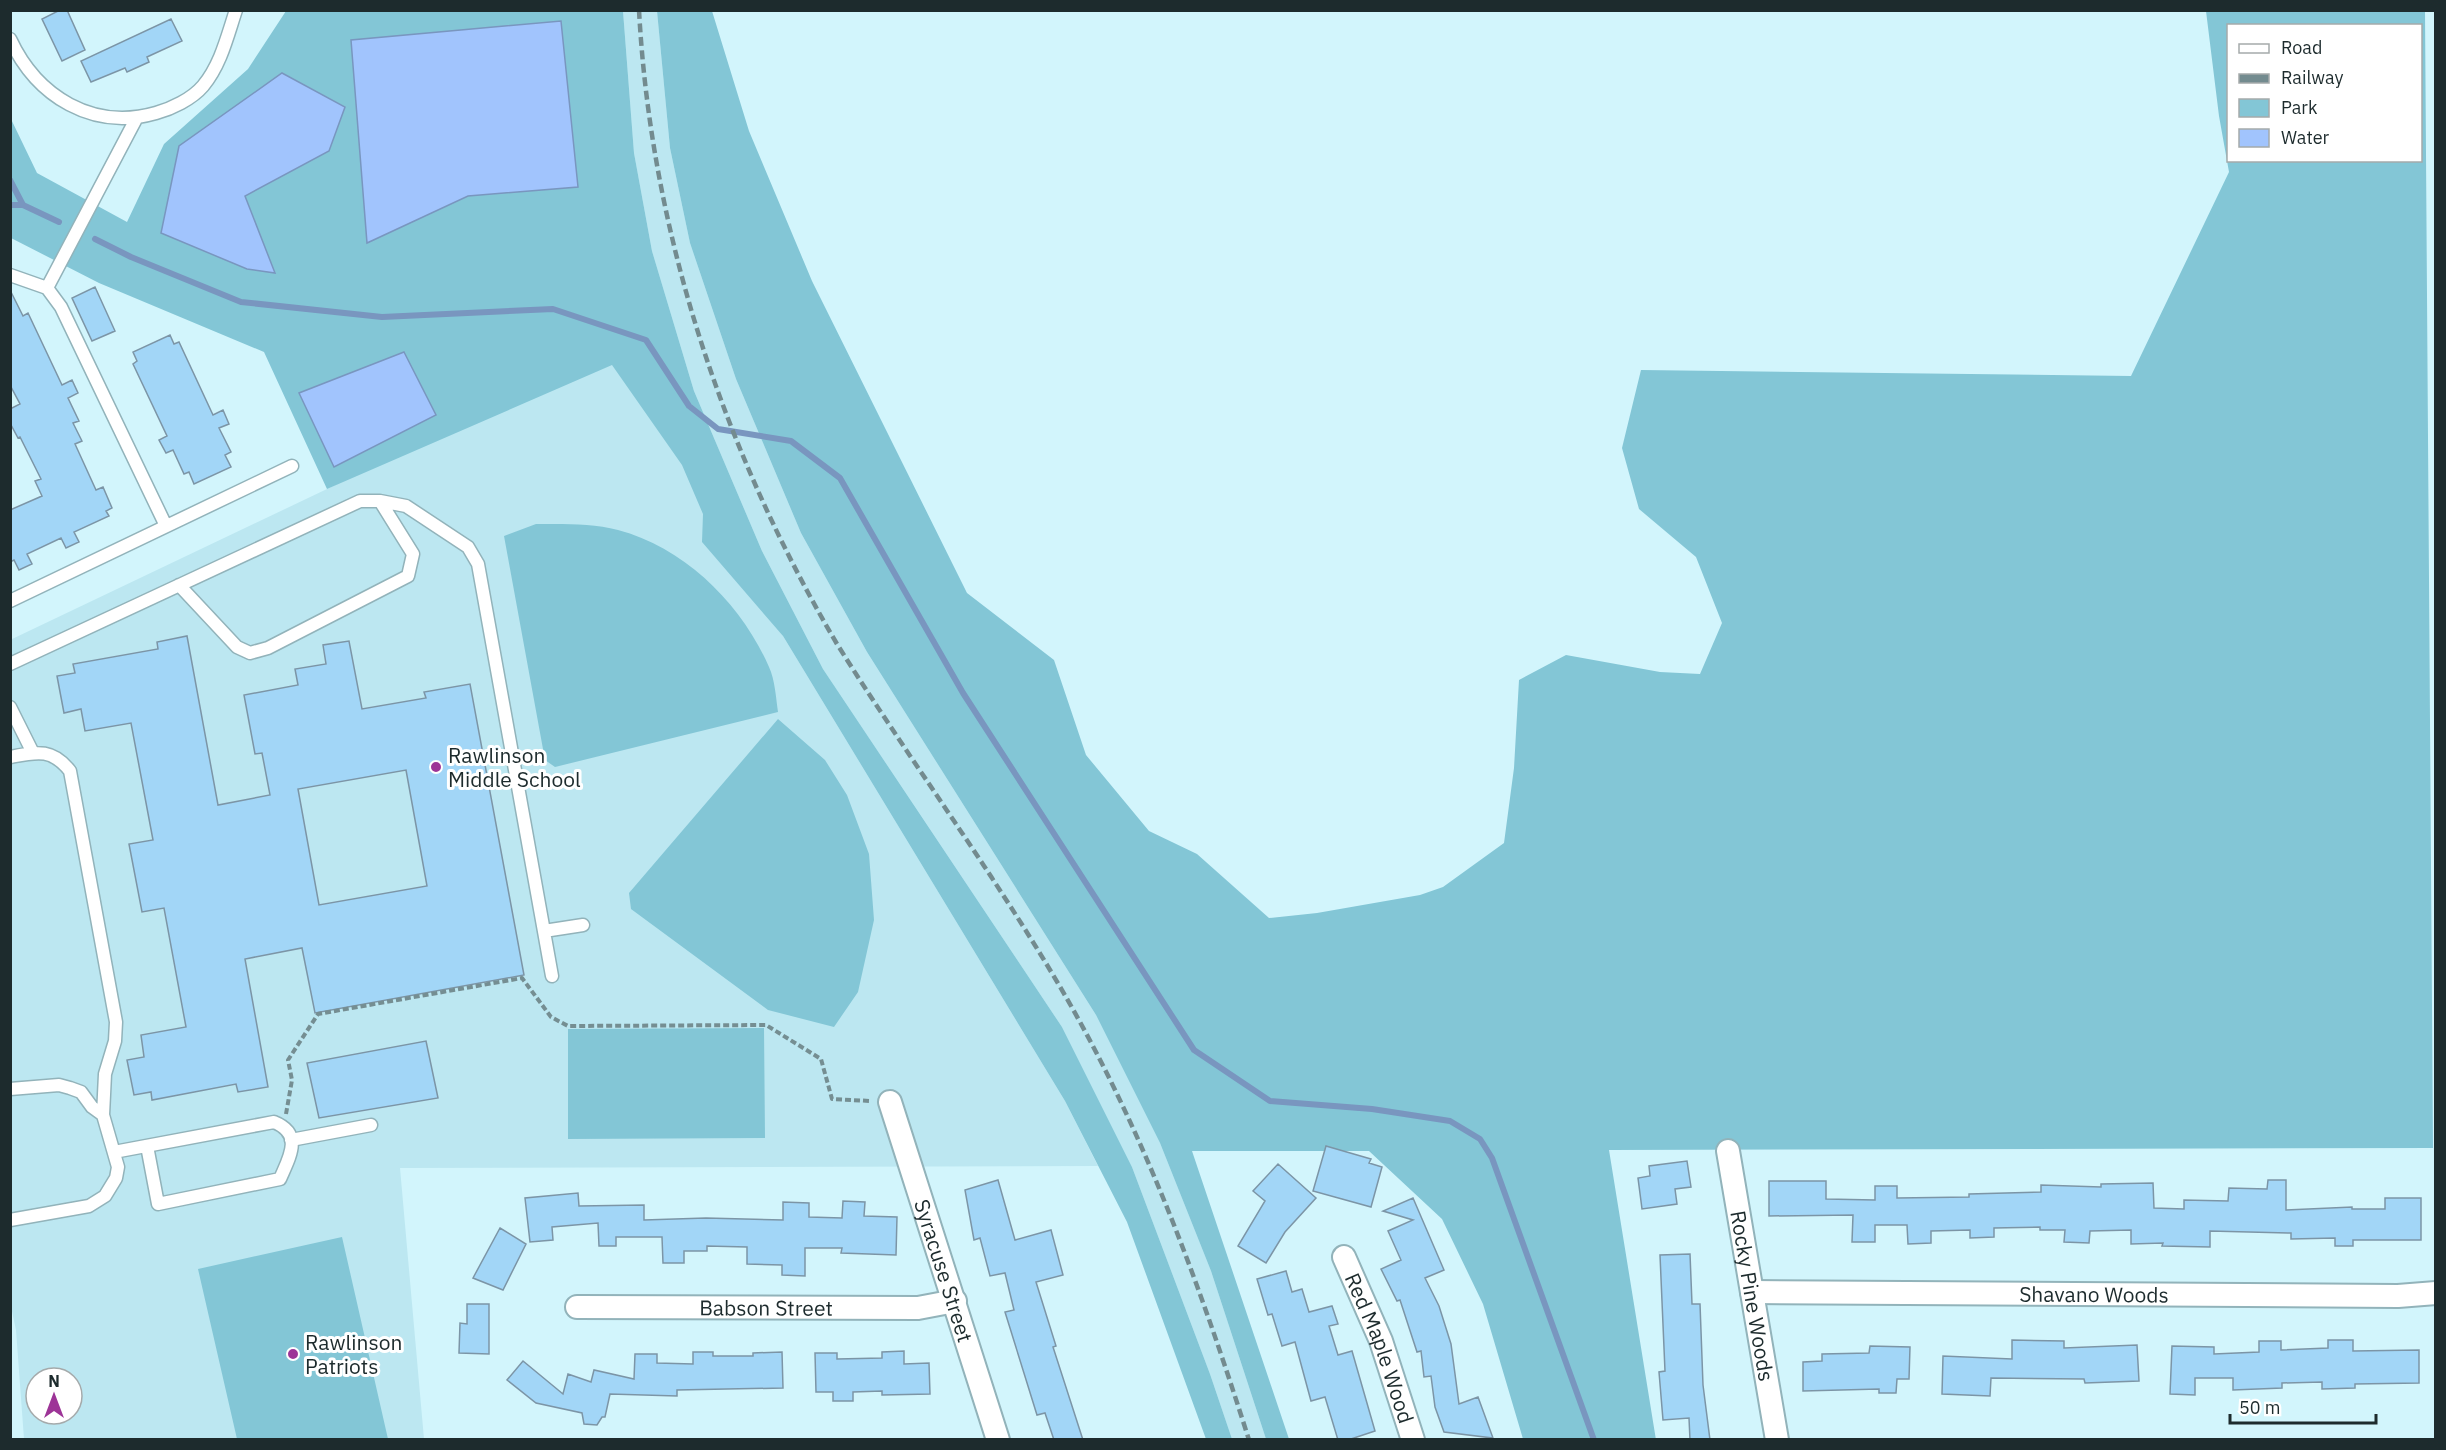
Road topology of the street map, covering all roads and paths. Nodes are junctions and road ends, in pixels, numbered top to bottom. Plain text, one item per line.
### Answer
1 (236, 10) edge
2 (10, 39) edge
3 (136, 119) junction
4 (10, 275) edge
5 (48, 288) junction
6 (292, 466) dead end
7 (380, 501) junction
8 (166, 526) junction
9 (179, 585) junction
10 (10, 601) edge
11 (10, 664) edge
12 (10, 707) edge
13 (33, 753) junction
14 (10, 757) edge
15 (583, 925) dead end
16 (544, 931) junction
17 (552, 976) dead end
18 (14, 1088) edge
19 (890, 1102) joint
20 (104, 1115) junction
21 (371, 1125) dead end
22 (284, 1126) junction
23 (291, 1140) junction
24 (147, 1146) junction
25 (1728, 1151) dead end
26 (114, 1152) junction
27 (10, 1220) edge
28 (1344, 1257) dead end
29 (1752, 1292) junction
30 (2436, 1293) edge
31 (955, 1301) junction
32 (577, 1307) dead end
33 (999, 1440) edge
34 (1413, 1440) edge
35 (1777, 1440) edge

1 - 3 lane
2 - 3 lane
3 - 5 lane
4 - 5 lane
5 - 8 lane
6 - 8 lane
7 - 9 lane
7 - 9 lane
7 - 16 lane
8 - 10 lane
9 - 11 lane
12 - 13 lane
13 - 14 lane
13 - 20 lane
15 - 16 lane
16 - 17 lane
18 - 20 lane
19 - 22 path
19 - 31 street, Syracuse Street
20 - 26 lane
21 - 23 lane
22 - 23 lane
22 - 24 lane
23 - 24 lane
24 - 26 lane
25 - 29 street, Rocky Pine Woods
26 - 27 lane
28 - 34 street, Red Maple Wood
29 - 30 street, Shavano Woods
29 - 35 street, Rocky Pine Woods
31 - 32 street, Babson Street
31 - 33 street, Syracuse Street

